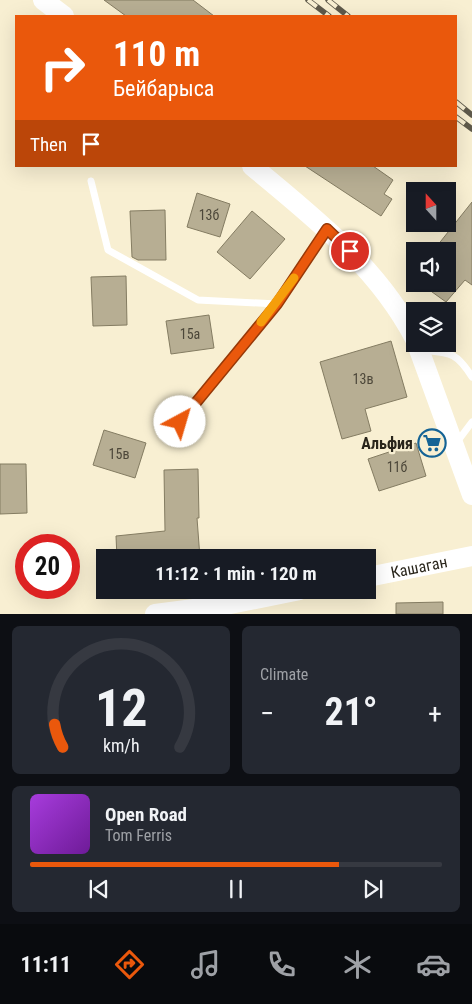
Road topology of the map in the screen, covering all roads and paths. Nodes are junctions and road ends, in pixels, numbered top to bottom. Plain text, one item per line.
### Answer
1 (43, 0) edge
2 (63, 15) edge
3 (253, 167) edge
4 (91, 181) dead end
5 (327, 229) junction
6 (277, 304) junction
7 (406, 322) edge
8 (421, 352) edge
9 (445, 352) edge
10 (472, 376) edge
11 (180, 422) dead end
12 (472, 422) edge
13 (455, 444) junction
14 (472, 495) edge
15 (472, 556) edge
16 (376, 575) edge
17 (252, 599) edge
18 (155, 614) edge

1 - 2 street
3 - 5 street
4 - 6 lane
5 - 6 lane
5 - 7 street
6 - 11 lane
8 - 13 street
9 - 10 lane
12 - 13 lane
13 - 14 street
15 - 16 street, Кашаган
17 - 18 street

